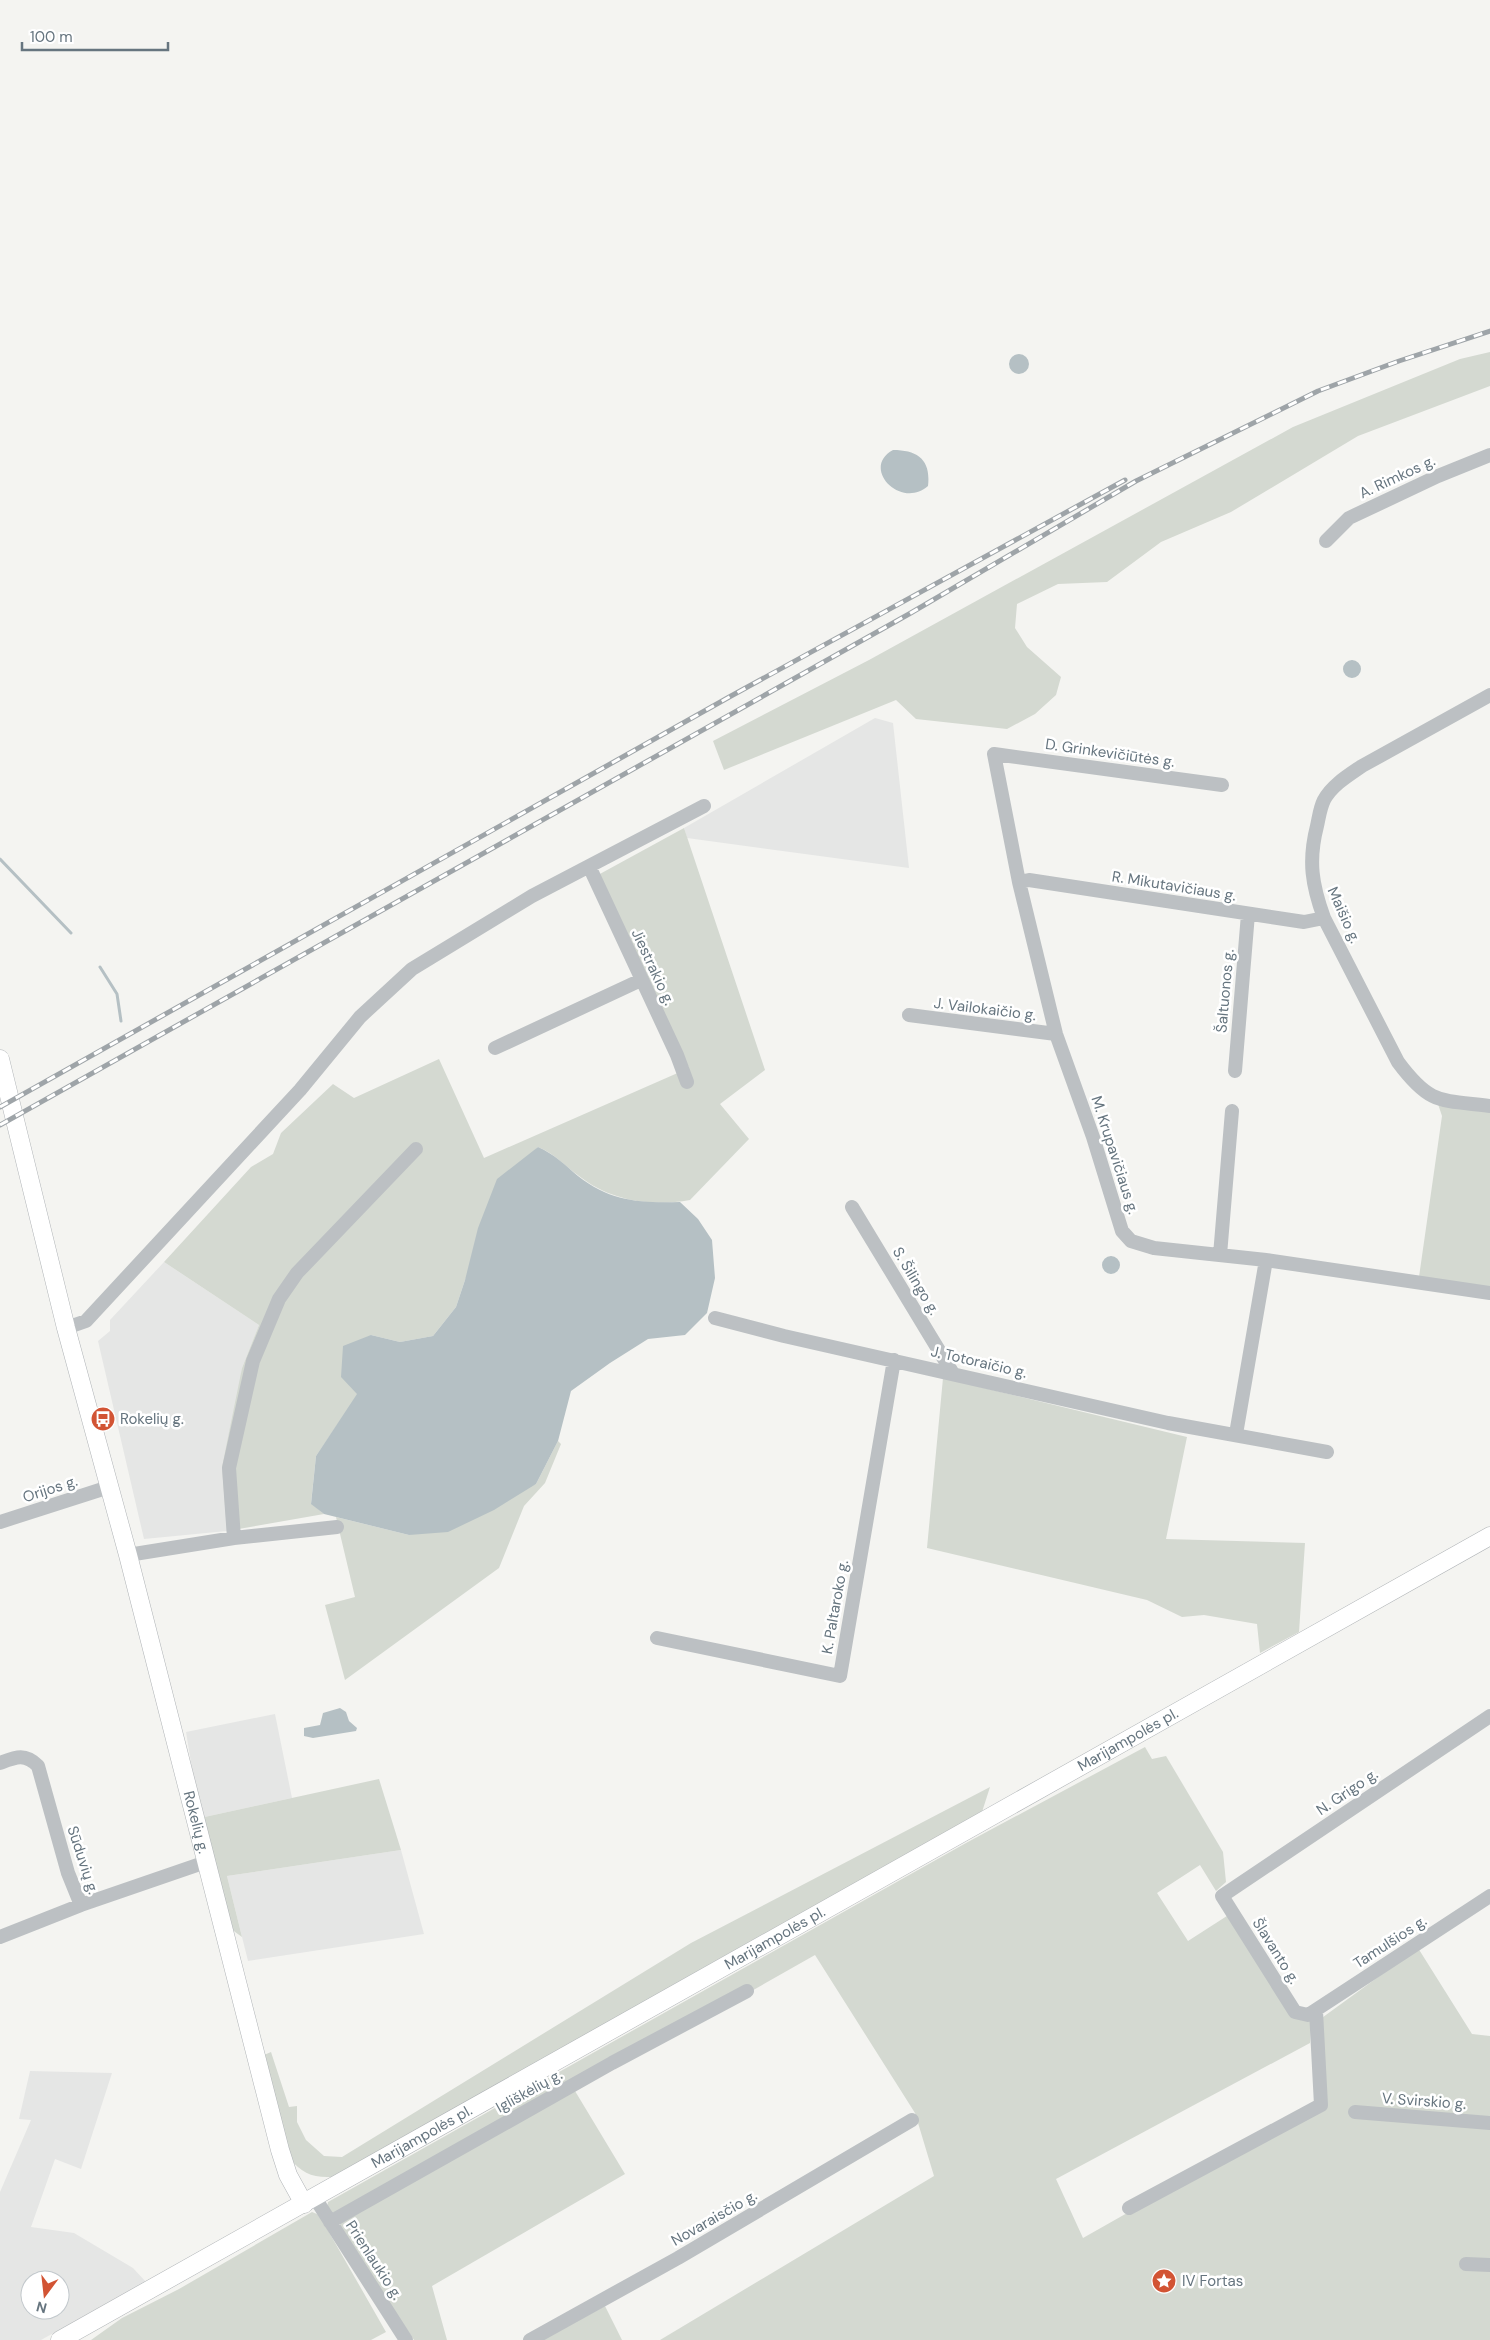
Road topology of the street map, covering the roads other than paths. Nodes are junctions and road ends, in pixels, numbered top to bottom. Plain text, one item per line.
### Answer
1 (1490, 455) edge
2 (1326, 541) dead end
3 (1490, 695) edge
4 (994, 754) joint
5 (1222, 785) dead end
6 (704, 806) dead end
7 (589, 866) junction
8 (1019, 882) junction
9 (1248, 914) junction
10 (1324, 918) junction
11 (641, 980) junction
12 (909, 1016) dead end
13 (1056, 1034) junction
14 (494, 1048) dead end
15 (0, 1062) edge
16 (1235, 1071) dead end
17 (687, 1082) dead end
18 (1490, 1106) edge
19 (1232, 1111) dead end
20 (416, 1149) dead end
21 (852, 1207) dead end
22 (1220, 1254) junction
23 (1266, 1260) junction
24 (1490, 1293) edge
25 (715, 1318) dead end
26 (66, 1328) junction
27 (894, 1360) junction
28 (952, 1372) junction
29 (1236, 1434) junction
30 (1328, 1452) dead end
31 (110, 1487) junction
32 (0, 1522) edge
33 (337, 1528) dead end
34 (1490, 1536) edge
35 (234, 1538) junction
36 (128, 1555) junction
37 (657, 1638) dead end
38 (1490, 1716) edge
39 (0, 1763) edge
40 (206, 1862) junction
41 (1222, 1896) joint
42 (1490, 1896) edge
43 (81, 1906) junction
44 (0, 1937) edge
45 (747, 1991) dead end
46 (1312, 2013) junction
47 (1355, 2112) dead end
48 (912, 2120) dead end
49 (1490, 2122) edge
50 (310, 2201) junction
51 (1129, 2208) dead end
52 (330, 2222) junction
53 (1466, 2264) dead end
54 (1490, 2265) edge
55 (76, 2335) edge
56 (60, 2340) edge
57 (406, 2340) edge
58 (530, 2340) edge

1 - 2 street, A. Rimkos g.
3 - 10 street, Maišio g.
4 - 5 street, D. Grinkevičiūtės g.
4 - 8 street, M. Krupavičiaus g.
6 - 7 street
7 - 11 street, Jiestrakio g.
7 - 26 street
8 - 9 street, R. Mikutavičiaus g.
8 - 13 street, M. Krupavičiaus g.
9 - 10 street, R. Mikutavičiaus g.
9 - 16 street, Šaltuonos g.
10 - 18 street, Maišio g.
11 - 14 street
11 - 17 street, Jiestrakio g.
12 - 13 street, J. Vailokaičio g.
13 - 22 street, M. Krupavičiaus g.
15 - 26 main road, Rokelių g.
19 - 22 street
20 - 35 street
21 - 28 street, S. Šilingo g.
22 - 23 street, M. Krupavičiaus g.
23 - 24 street, M. Krupavičiaus g.
23 - 29 street
25 - 27 street, J. Totoraičio g.
26 - 31 main road, Rokelių g.
27 - 28 street, J. Totoraičio g.
27 - 37 street, K. Paltaroko g.
28 - 29 street, J. Totoraičio g.
29 - 30 street, J. Totoraičio g.
31 - 32 street, Orijos g.
31 - 36 main road, Rokelių g.
33 - 35 street
34 - 50 main road, Marijampolės pl.
35 - 36 street
36 - 40 main road, Rokelių g.
38 - 41 street, N. Grigo g.
39 - 43 street, Sūduvių g.
40 - 43 street, Sūduvių g.
40 - 50 main road, Rokelių g.
41 - 46 street, Šlavanto g.
42 - 46 street, Tamulšios g.
43 - 44 street
45 - 52 street, Igliškėlių g.
46 - 51 street
47 - 49 street, V. Svirskio g.
48 - 58 street, Novaraisčio g.
50 - 52 street, Prienlaukio g.
50 - 55 main road, Marijampolės pl.
52 - 57 street, Prienlaukio g.
53 - 54 street
55 - 56 main road, Marijampolės pl.

